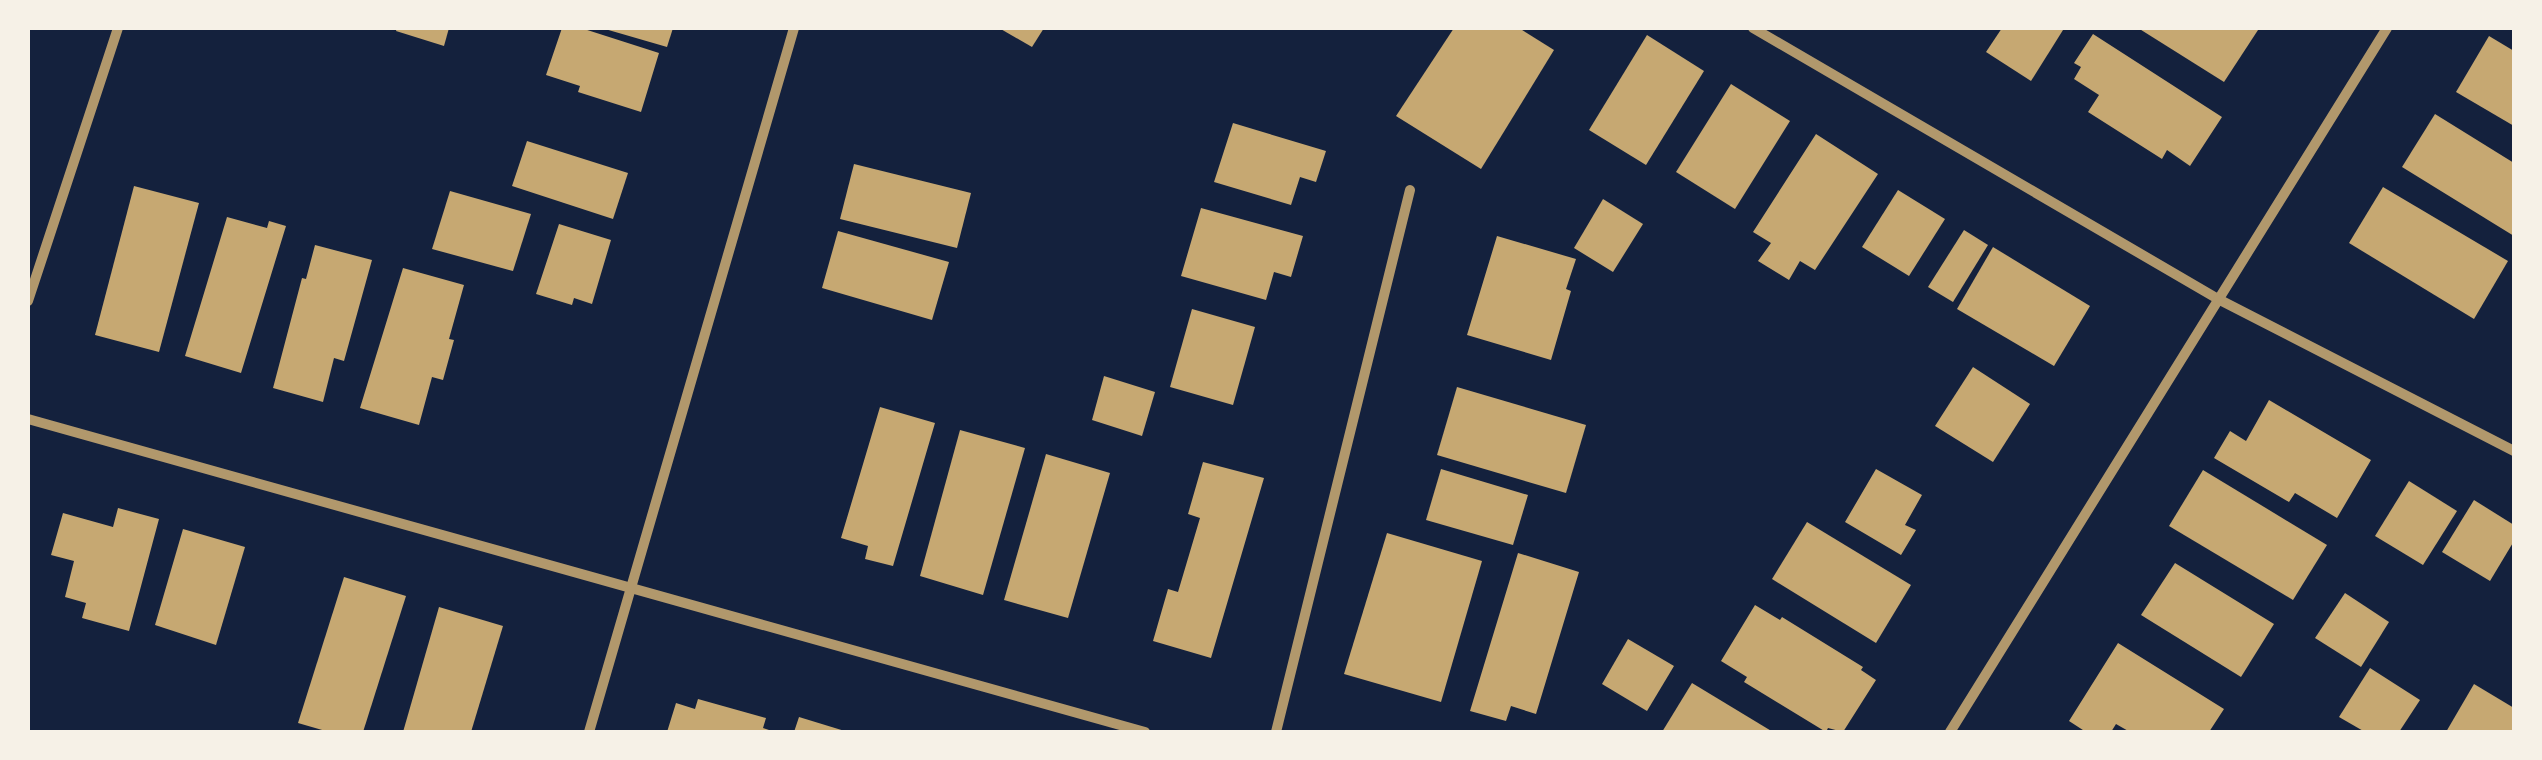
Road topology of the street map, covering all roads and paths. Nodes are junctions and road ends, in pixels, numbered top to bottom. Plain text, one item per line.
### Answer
1 (118, 28) edge
2 (794, 28) edge
3 (1753, 28) edge
4 (2387, 28) edge
5 (1410, 190) dead end
6 (2218, 299) junction
7 (28, 301) edge
8 (28, 420) edge
9 (2514, 451) edge
10 (631, 589) junction
11 (589, 732) edge
12 (1145, 732) edge
13 (1276, 732) edge
14 (1950, 732) edge

1 - 7 street
2 - 10 street
3 - 6 street
4 - 6 street
5 - 13 street
6 - 9 street
6 - 14 street
8 - 10 street
10 - 11 street
10 - 12 street

